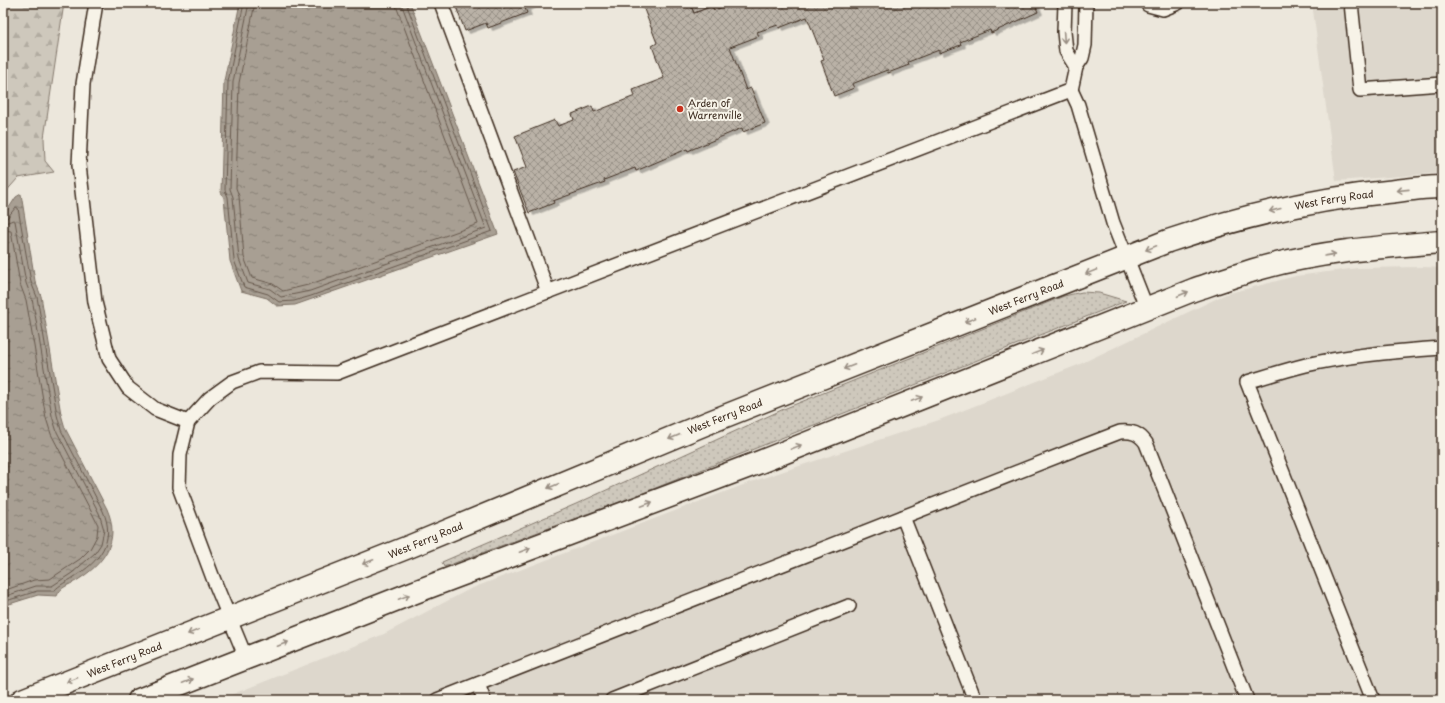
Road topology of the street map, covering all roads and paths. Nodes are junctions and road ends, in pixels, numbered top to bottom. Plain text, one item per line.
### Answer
1 (96, 3) edge
2 (441, 3) edge
3 (1065, 3) edge
4 (1086, 3) edge
5 (1178, 3) edge
6 (1350, 3) edge
7 (1148, 5) dead end
8 (1076, 67) junction
9 (1442, 84) edge
10 (1071, 90) junction
11 (1442, 187) edge
12 (1442, 242) edge
13 (1128, 258) junction
14 (548, 292) junction
15 (1147, 310) junction
16 (1442, 348) edge
17 (188, 422) junction
18 (903, 517) junction
19 (849, 606) dead end
20 (229, 617) junction
21 (246, 658) junction
22 (478, 684) junction
23 (22, 700) edge
24 (139, 700) edge
25 (437, 700) edge
26 (484, 700) edge
27 (612, 700) edge
28 (975, 700) edge
29 (1247, 700) edge
30 (1373, 700) edge

1 - 17 lane
2 - 14 lane
3 -> 8 lane
4 - 8 lane
5 - 7 lane
6 - 9 lane
8 - 10 lane
10 - 13 lane
10 - 14 lane
11 -> 13 main road, West Ferry Road
15 -> 12 main road
13 - 15 lane
13 -> 20 main road, West Ferry Road
14 - 17 lane
21 -> 15 main road
16 - 30 lane
17 - 20 lane
18 - 22 lane
18 - 28 lane
18 - 29 lane
19 - 27 lane
20 - 21 lane
20 -> 23 main road, West Ferry Road
24 -> 21 main road
22 - 25 lane
22 - 26 lane

